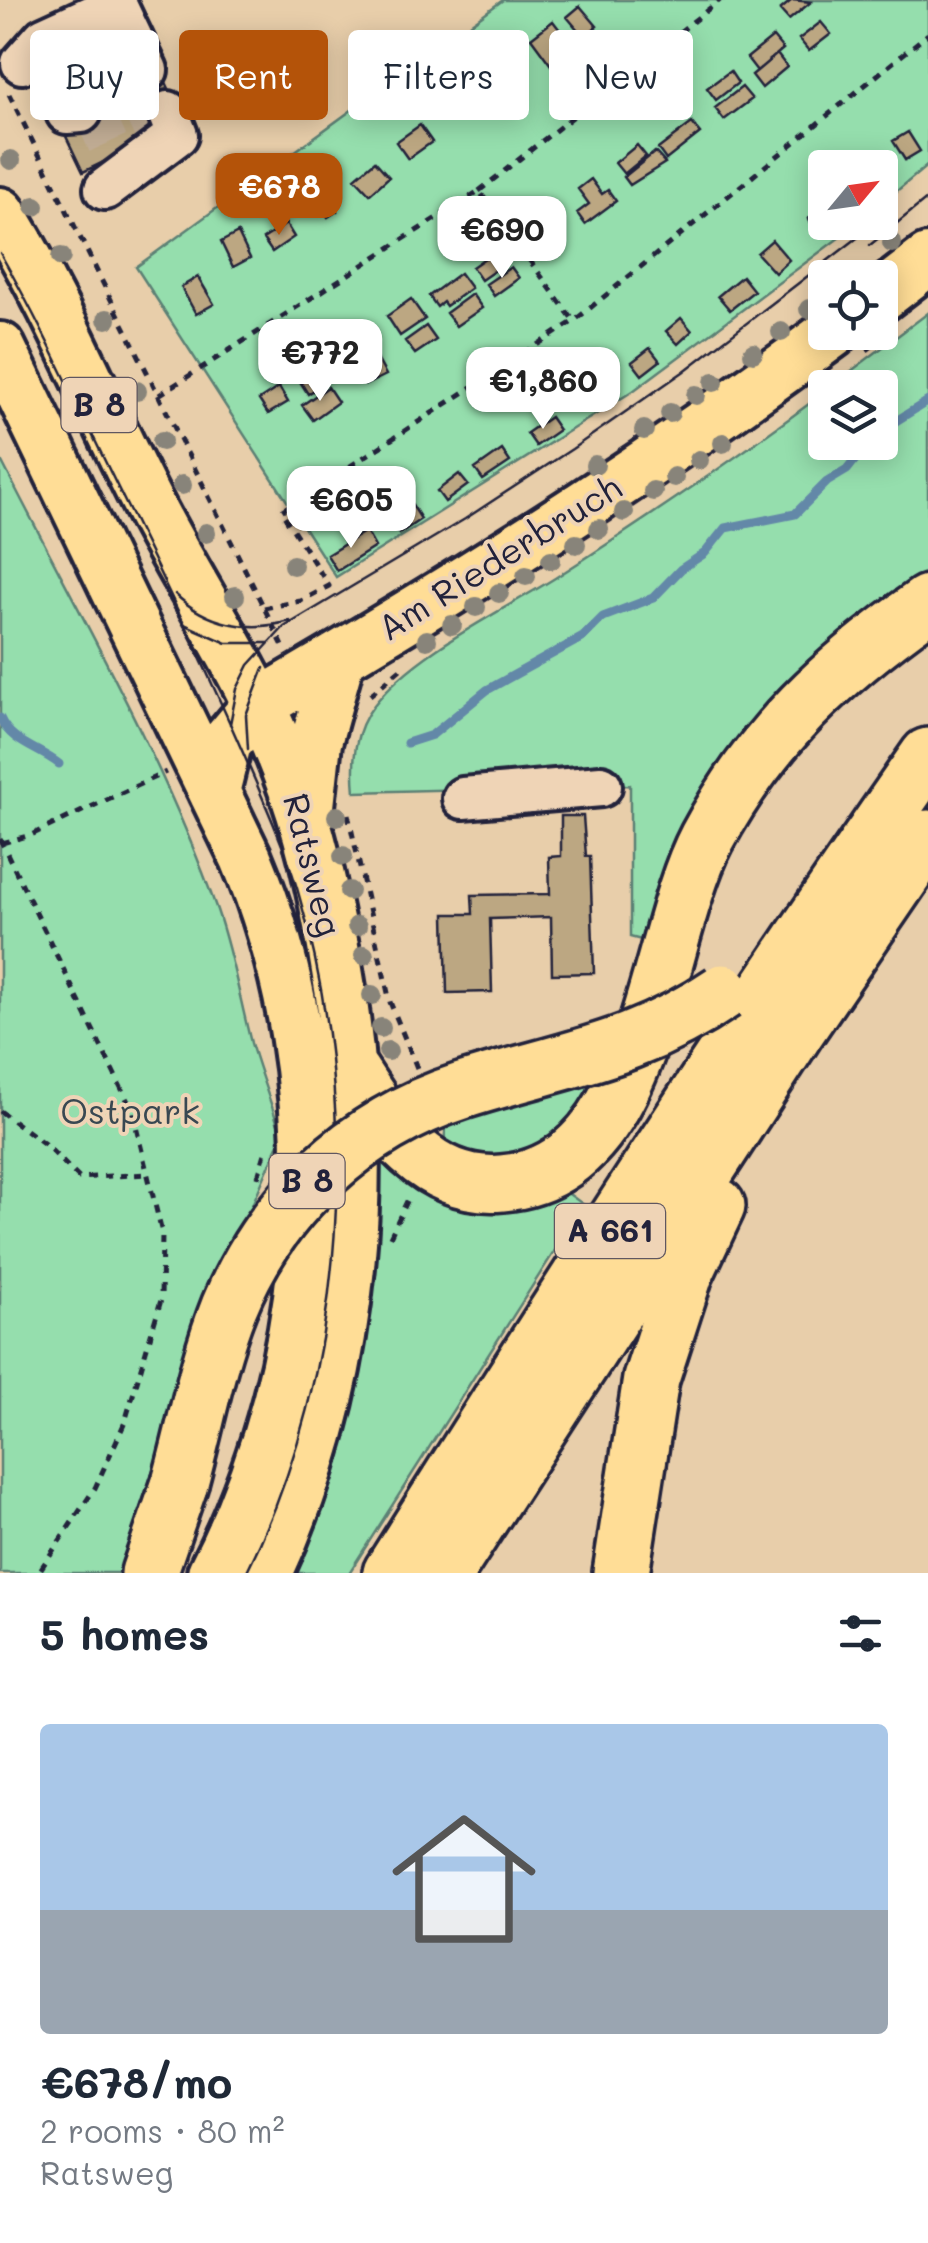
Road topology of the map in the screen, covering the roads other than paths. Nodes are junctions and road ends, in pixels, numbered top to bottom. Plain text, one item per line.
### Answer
1 (15, 78) road end
2 (138, 134) tunnel mouth
3 (0, 212) edge
4 (928, 260) edge
5 (898, 283) edge
6 (0, 348) edge
7 (808, 350) edge
8 (928, 603) edge
9 (315, 660) junction
10 (158, 674) junction
11 (258, 705) junction
12 (928, 756) edge
13 (601, 786) dead end
14 (195, 788) junction
15 (463, 798) dead end
16 (307, 824) junction
17 (928, 838) edge
18 (833, 892) junction
19 (796, 1030) junction
20 (352, 1073) junction
21 (149, 1573) edge
22 (214, 1573) edge
23 (267, 1573) edge
24 (391, 1573) edge
25 (445, 1573) edge
26 (620, 1573) edge

1 - 2 lane
3 - 11 main road, Ratsweg / B 8
4 - 5 main road
6 - 10 main road, Ratsweg / B 8
7 - 9 main road, Am Riederbruch
8 - 20 highway
9 - 11 main road, Am Riederbruch
9 - 16 main road
10 - 11 main road
10 - 14 main road, Ratsweg / B 8
11 - 14 main road, Am Riederbruch
11 - 16 main road, Ratsweg / B 8
12 - 18 highway, A 661
13 - 15 lane
14 - 22 main road, Ratsweg / B 8
16 - 20 main road, Ratsweg / B 8
17 - 19 highway, A 661
18 - 21 highway, bridge
18 - 24 highway, A 661
19 - 25 highway, A 661
19 - 26 highway
20 - 23 main road, Ratsweg / B 8

